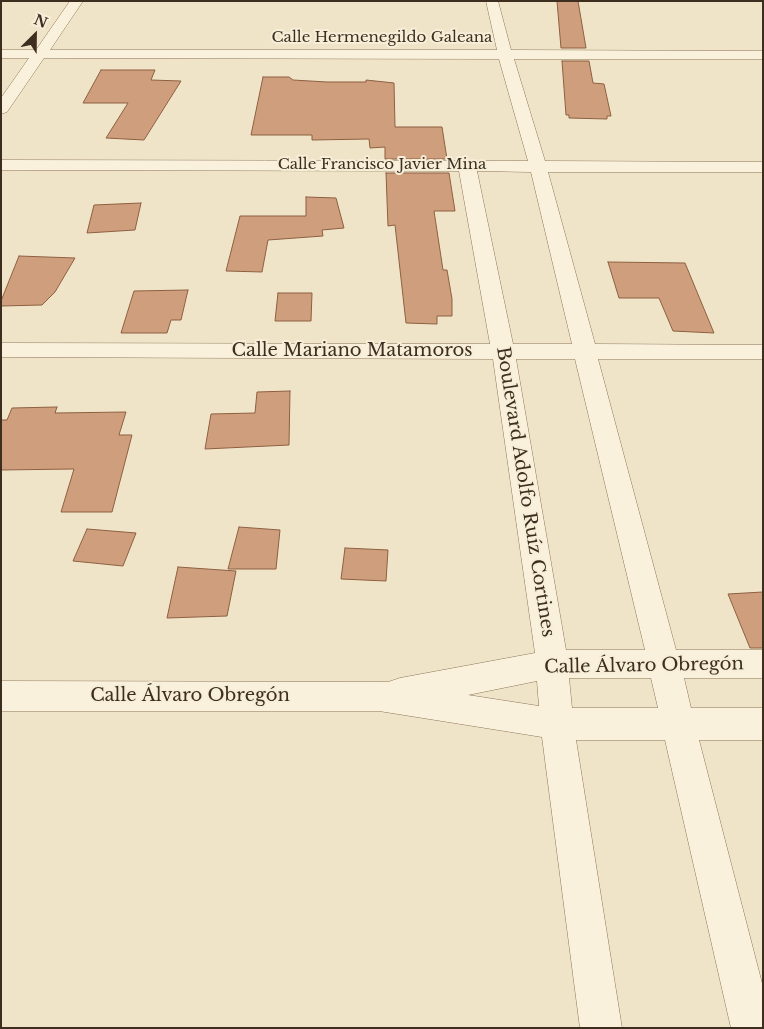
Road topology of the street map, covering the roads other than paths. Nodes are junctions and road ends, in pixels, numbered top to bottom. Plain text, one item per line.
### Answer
1 (77, 1) edge
2 (492, 1) edge
3 (1, 54) edge
4 (40, 54) junction
5 (505, 54) junction
6 (763, 55) edge
7 (1, 109) edge
8 (1, 165) edge
9 (538, 165) junction
10 (467, 166) junction
11 (763, 167) edge
12 (1, 350) edge
13 (503, 351) junction
14 (763, 352) edge
15 (585, 353) junction
16 (552, 664) junction
17 (664, 664) junction
18 (763, 664) edge
19 (1, 696) edge
20 (379, 696) junction
21 (557, 724) junction
22 (679, 724) junction
23 (763, 724) edge
24 (601, 1028) edge
25 (752, 1028) edge

1 - 4 street
2 - 5 street
3 - 4 street, Calle Hermenegildo Galeana
4 - 5 street, Calle Hermenegildo Galeana
4 - 7 street
5 - 6 street, Calle Hermenegildo Galeana
5 - 9 street
8 - 10 street, Calle Francisco Javier Mina
9 - 10 street, Calle Francisco Javier Mina
9 - 11 street, Calle Francisco Javier Mina
9 - 15 street
10 - 13 street, Boulevard Adolfo Ruíz Cortines
12 - 13 street, Calle Mariano Matamoros
13 - 15 street, Calle Mariano Matamoros
13 - 16 street, Boulevard Adolfo Ruíz Cortines
14 - 15 street, Calle Mariano Matamoros
15 - 17 street
16 - 17 street, Calle Álvaro Obregón
16 - 20 street, Calle Álvaro Obregón
16 - 21 street, Boulevard Adolfo Ruíz Cortines
17 - 18 street, Calle Álvaro Obregón
17 - 22 street
19 - 20 street, Calle Álvaro Obregón
20 - 21 street, Calle Álvaro Obregón
21 - 22 street, Calle Álvaro Obregón
21 - 24 street, Boulevard Adolfo Ruíz Cortines
22 - 23 street, Calle Álvaro Obregón
22 - 25 street

